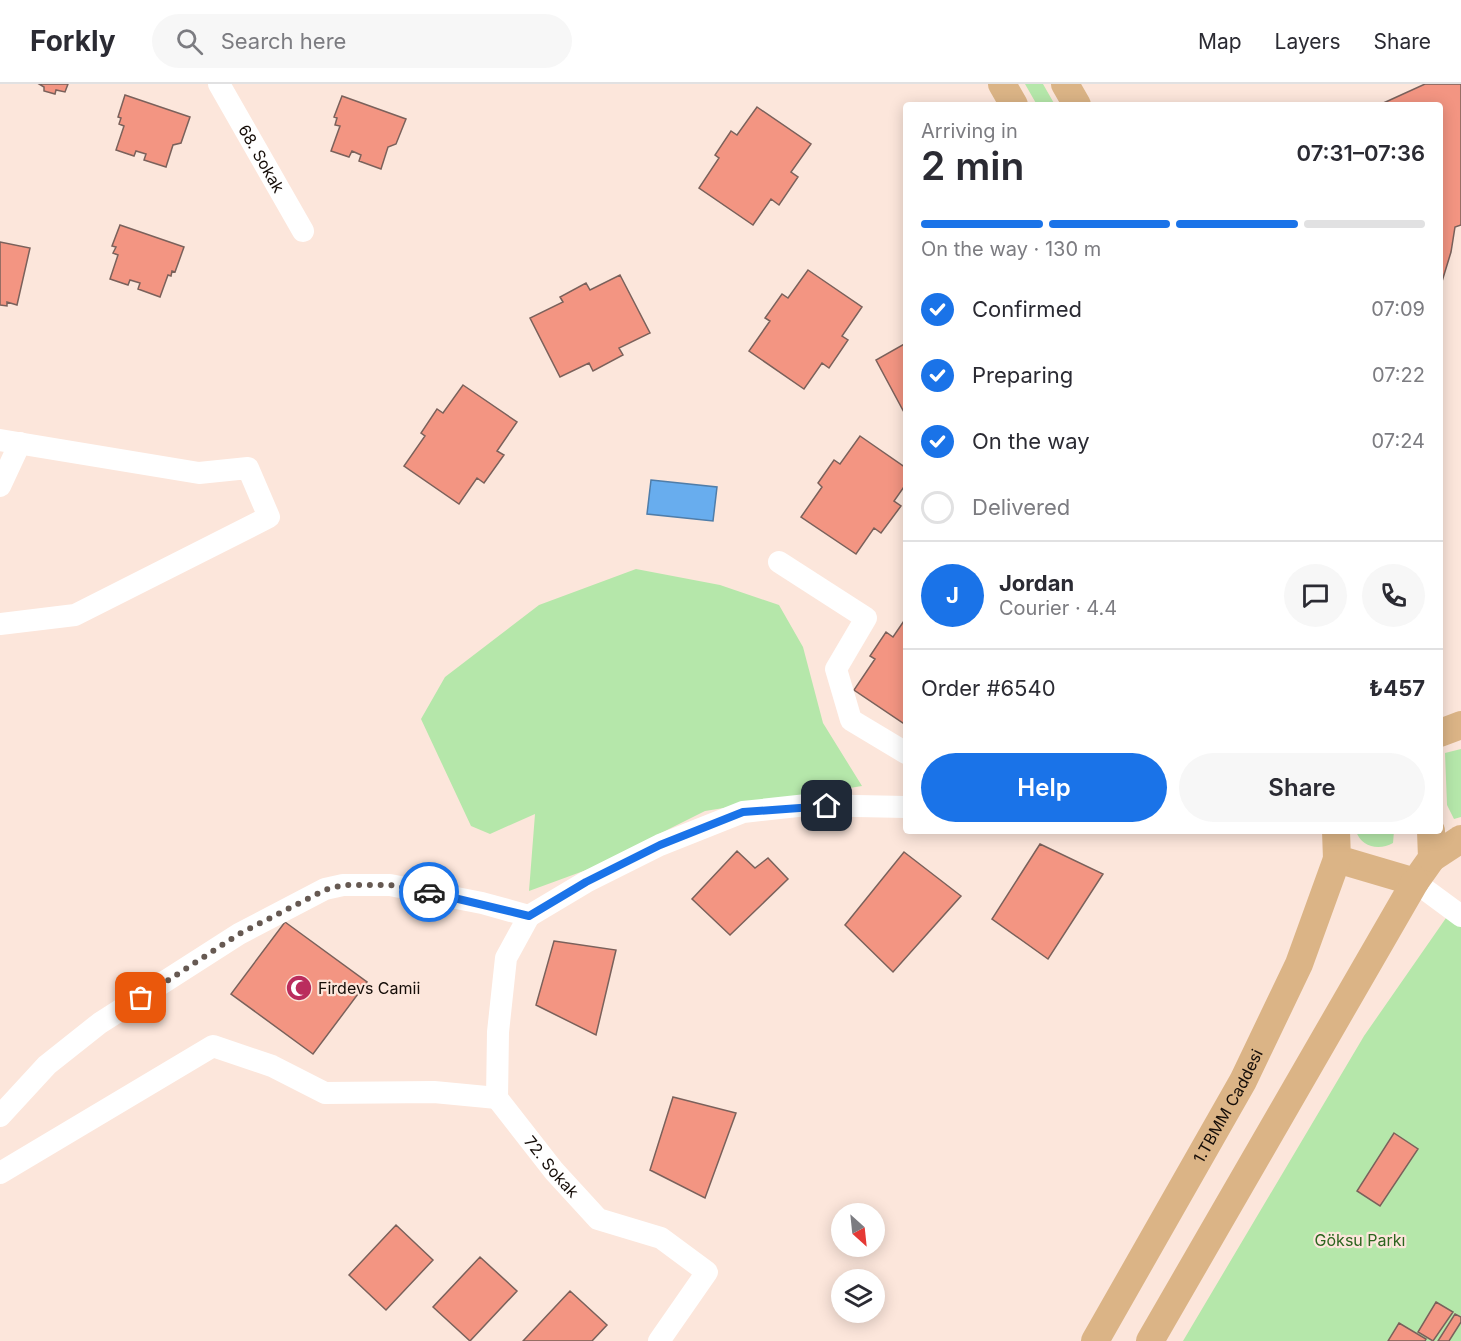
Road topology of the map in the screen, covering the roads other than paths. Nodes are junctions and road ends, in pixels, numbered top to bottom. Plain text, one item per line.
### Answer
1 (219, 84) edge
2 (1002, 84) edge
3 (1065, 84) edge
4 (1012, 102) edge
5 (1075, 102) edge
6 (303, 231) dead end
7 (10, 442) edge
8 (0, 486) edge
9 (779, 562) dead end
10 (0, 624) edge
11 (1461, 725) edge
12 (1443, 732) edge
13 (903, 751) edge
14 (903, 807) edge
15 (1336, 834) edge
16 (1447, 846) edge
17 (1337, 859) junction
18 (1415, 882) junction
19 (529, 916) junction
20 (1461, 916) edge
21 (497, 1098) junction
22 (0, 1116) edge
23 (0, 1173) edge
24 (659, 1341) edge
25 (1095, 1341) edge
26 (1150, 1341) edge

1 - 6 street, 68. Sokak
2 - 4 main road
3 - 5 main road
7 - 8 street
7 - 10 street
9 - 13 street
11 - 12 main road
14 - 19 street
15 - 17 main road
16 - 18 main road
17 - 18 main road
17 - 25 main road, 1.TBMM Caddesi
18 - 20 street
18 - 26 main road
19 - 21 street
19 - 22 street
21 - 23 street
21 - 24 street, 72. Sokak

